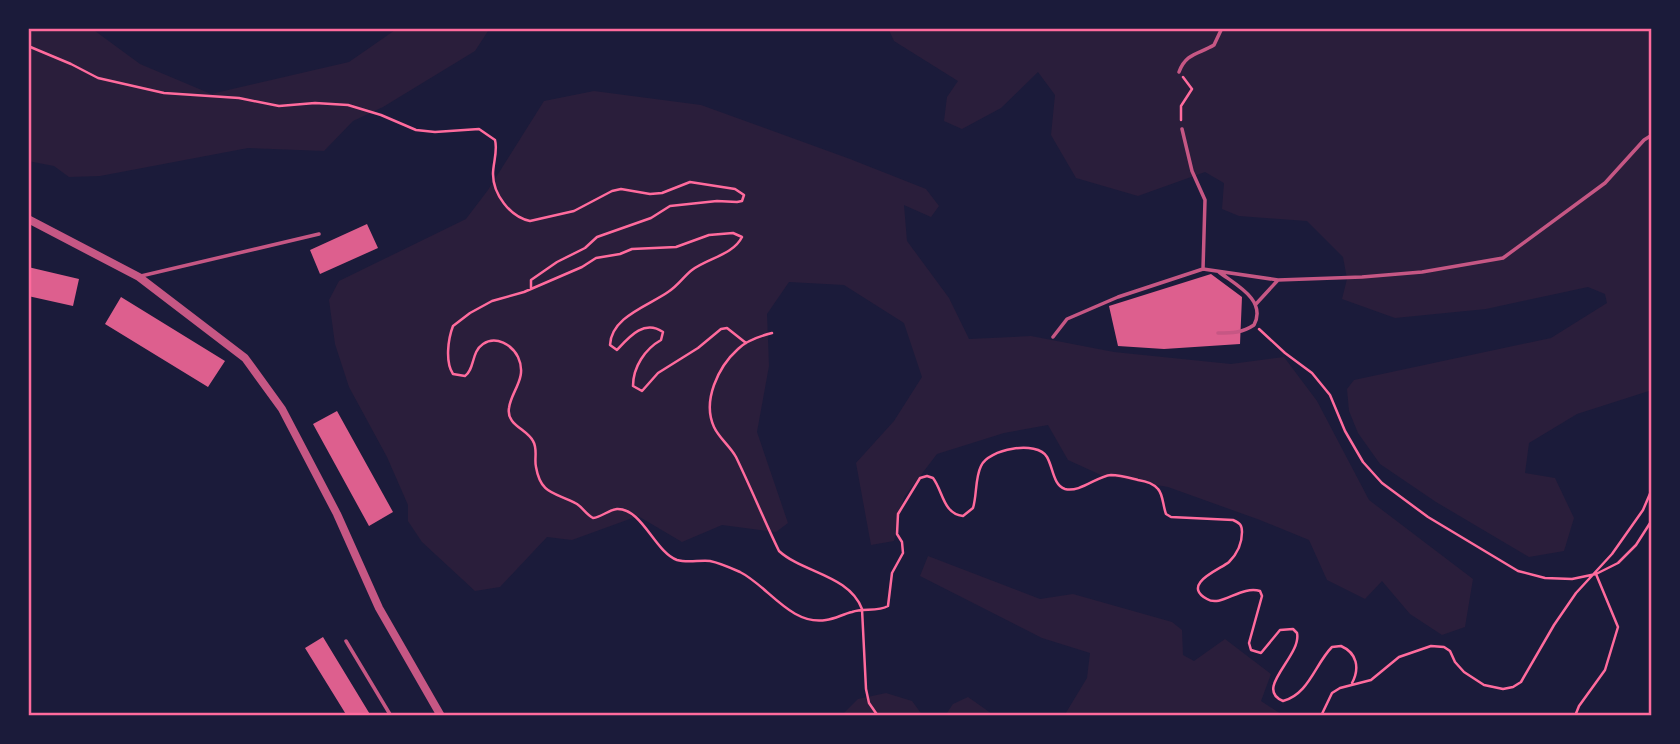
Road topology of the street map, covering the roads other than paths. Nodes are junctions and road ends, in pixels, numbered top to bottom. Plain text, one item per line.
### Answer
1 (1222, 28) edge
2 (1179, 72) road end
3 (1182, 129) road end
4 (1652, 135) edge
5 (28, 219) edge
6 (318, 234) dead end
7 (1203, 269) junction
8 (1217, 270) junction
9 (139, 277) junction
10 (1278, 279) junction
11 (1256, 304) junction
12 (1218, 333) dead end
13 (1053, 337) dead end
14 (346, 641) dead end
15 (391, 716) edge
16 (441, 716) edge

1 - 2 lane
3 - 7 lane
4 - 10 lane
5 - 9 street
6 - 9 lane
7 - 8 lane
7 - 13 lane
8 - 10 lane
8 - 11 lane
9 - 16 street
10 - 11 lane
11 - 12 lane
14 - 15 lane

